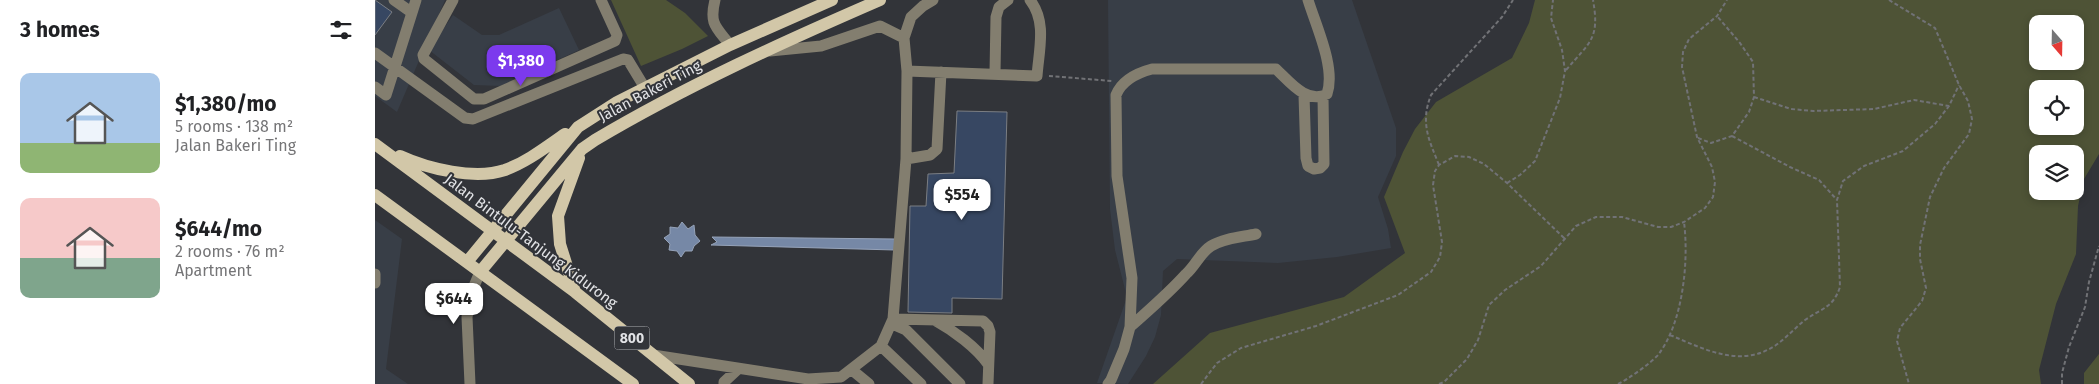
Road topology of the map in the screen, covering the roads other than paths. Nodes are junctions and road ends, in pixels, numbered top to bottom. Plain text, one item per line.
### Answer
1 (394, 0) edge
2 (416, 0) edge
3 (601, 0) edge
4 (715, 0) edge
5 (832, 0) edge
6 (880, 0) edge
7 (933, 0) edge
8 (1008, 0) edge
9 (1030, 0) edge
10 (1308, 0) edge
11 (452, 2) edge
12 (411, 12) junction
13 (904, 38) junction
14 (731, 45) junction
15 (762, 52) junction
16 (375, 53) edge
17 (394, 67) junction
18 (907, 71) junction
19 (941, 72) junction
20 (995, 73) junction
21 (375, 87) edge
22 (645, 88) junction
23 (1304, 95) junction
24 (1323, 96) junction
25 (578, 127) junction
26 (379, 147) edge
27 (582, 149) junction
28 (906, 159) junction
29 (375, 195) edge
30 (375, 201) edge
31 (391, 207) junction
32 (492, 231) junction
33 (1256, 234) dead end
34 (505, 240) junction
35 (467, 262) junction
36 (480, 272) junction
37 (375, 274) edge
38 (375, 284) edge
39 (575, 292) junction
40 (933, 320) junction
41 (893, 322) junction
42 (1130, 327) junction
43 (881, 346) junction
44 (653, 355) junction
45 (988, 364) junction
46 (737, 370) junction
47 (852, 370) junction
48 (470, 384) edge
49 (633, 384) edge
50 (689, 384) edge
51 (724, 384) edge
52 (869, 384) edge
53 (921, 384) edge
54 (960, 384) edge
55 (987, 384) edge
56 (1108, 384) edge

1 - 12 street
2 - 12 street
3 - 11 street
4 - 14 street
5 - 14 main road, Jalan Bakeri Ting
6 - 15 main road, Jalan Bakeri Ting
7 - 13 street
8 - 20 street
9 - 20 street
10 - 24 street
12 - 17 street
13 - 15 street
13 - 18 street
14 - 22 main road, Jalan Bakeri Ting
15 - 27 main road, Jalan Bakeri Ting
16 - 17 street
17 - 21 street
17 - 22 street
18 - 19 street
18 - 28 street
19 - 20 street
19 - 28 street
22 - 25 main road, Jalan Bakeri Ting
23 - 24 street
23 - 24 street
23 - 42 street
25 - 26 main road
25 - 32 main road, Jalan Bakeri Ting
26 - 32 main road, Jalan Bintulu-Tanjung Kidurong / 800
27 - 34 main road, Jalan Bakeri Ting
27 - 39 main road
28 - 41 street
29 - 31 main road, 800
30 - 31 street
31 - 35 main road, 800
32 - 34 main road, Jalan Bintulu-Tanjung Kidurong / 800
32 - 35 main road, Jalan Bakeri Ting
33 - 42 street
34 - 36 main road, Jalan Bakeri Ting
34 - 39 main road, Jalan Bintulu-Tanjung Kidurong / 800
35 - 36 main road, 800
36 - 48 street
36 - 49 main road, 800
37 - 38 street
39 - 44 main road, Jalan Bintulu-Tanjung Kidurong / 800
40 - 41 street
40 - 45 street
40 - 45 street
41 - 43 street
41 - 54 street
42 - 56 street
43 - 47 street
43 - 53 street
44 - 46 street
44 - 50 main road, Jalan Bintulu-Tanjung Kidurong / 800
45 - 55 street
46 - 47 street
46 - 51 street
47 - 52 street

